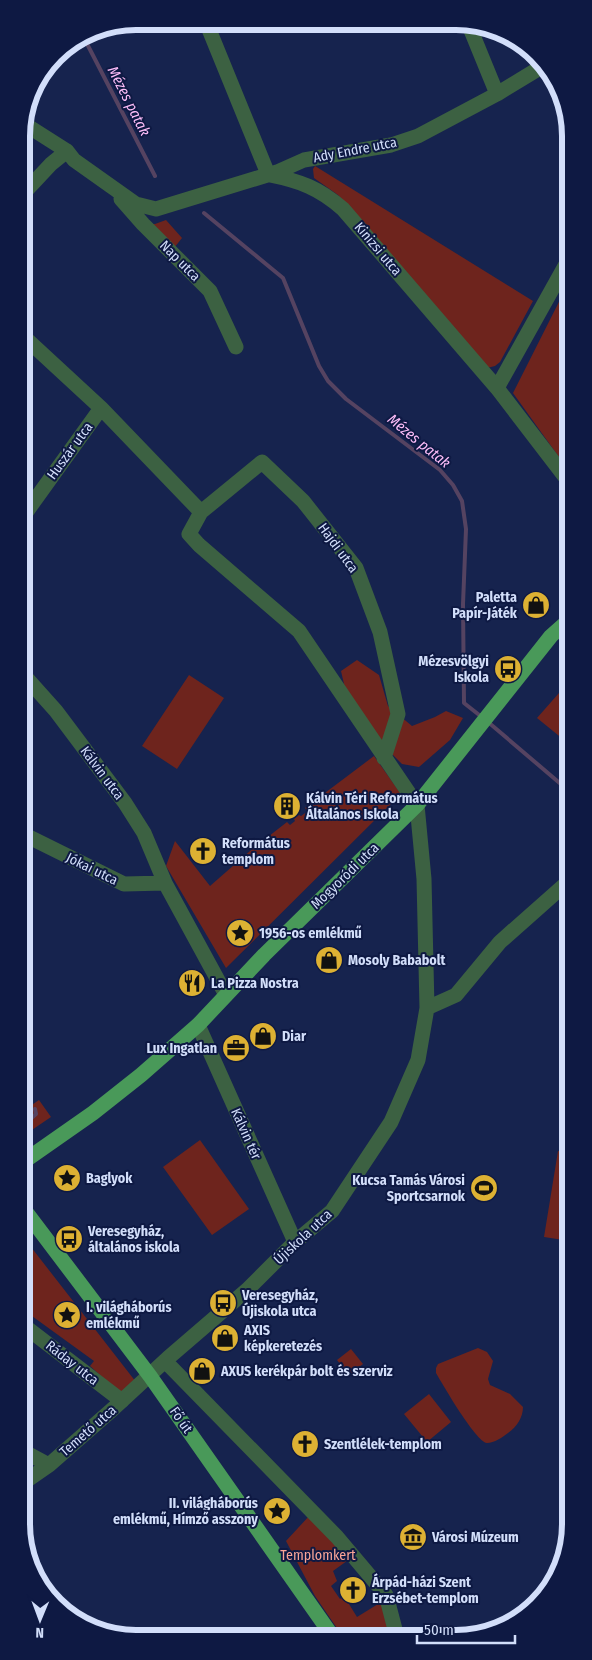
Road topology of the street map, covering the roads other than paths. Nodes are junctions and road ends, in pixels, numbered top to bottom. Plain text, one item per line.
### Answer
1 (209, 30) edge
2 (471, 31) edge
3 (538, 69) edge
4 (497, 94) junction
5 (30, 128) edge
6 (67, 152) junction
7 (268, 174) junction
8 (109, 185) junction
9 (30, 186) edge
10 (156, 209) joint
11 (562, 272) edge
12 (30, 342) edge
13 (236, 347) dead end
14 (497, 388) junction
15 (101, 408) junction
16 (562, 473) edge
17 (30, 507) edge
18 (201, 512) junction
19 (562, 626) edge
20 (30, 682) edge
21 (384, 758) junction
22 (417, 805) junction
23 (30, 838) edge
24 (165, 883) junction
25 (562, 887) edge
26 (226, 996) junction
27 (427, 1008) junction
28 (198, 1025) junction
29 (30, 1157) edge
30 (30, 1217) edge
31 (295, 1242) junction
32 (30, 1330) edge
33 (165, 1361) junction
34 (150, 1376) junction
35 (122, 1401) junction
36 (30, 1455) edge
37 (49, 1465) junction
38 (30, 1479) edge
39 (329, 1630) edge
40 (395, 1630) edge

1 - 7 street
2 - 4 street
3 - 4 street, Ady Endre utca
4 - 7 street, Ady Endre utca
5 - 6 street, Nap utca
6 - 8 street, Nap utca
6 - 9 street
7 - 10 street, Ady Endre utca
7 - 14 street, Kinizsi utca
8 - 10 street, Nap utca
8 - 13 street, Nap utca
11 - 14 street
12 - 15 street
14 - 16 street, Kinizsi utca
15 - 17 street, Huszár utca
15 - 18 street
18 - 21 street, Hajdi utca
18 - 21 street, Hajdi utca
19 - 22 main road, Mogyoródi utca
20 - 24 street, Kálvin utca
21 - 22 street, Hajdi utca
22 - 26 main road, Mogyoródi utca
22 - 27 street, Újiskola utca
23 - 24 street, Jókai utca
24 - 26 street
25 - 27 street
26 - 28 main road, Mogyoródi utca
27 - 31 street, Újiskola utca
28 - 29 main road, Mogyoródi utca
28 - 31 street, Kálvin tér
30 - 34 main road, Fő út
31 - 33 street, Újiskola utca
32 - 35 street, Ráday utca
33 - 34 street, Újiskola utca
33 - 40 street, Fő út
34 - 35 street, Temető utca
34 - 39 main road, Fő út
35 - 37 street, Temető utca
36 - 37 street
37 - 38 street, Temető utca

